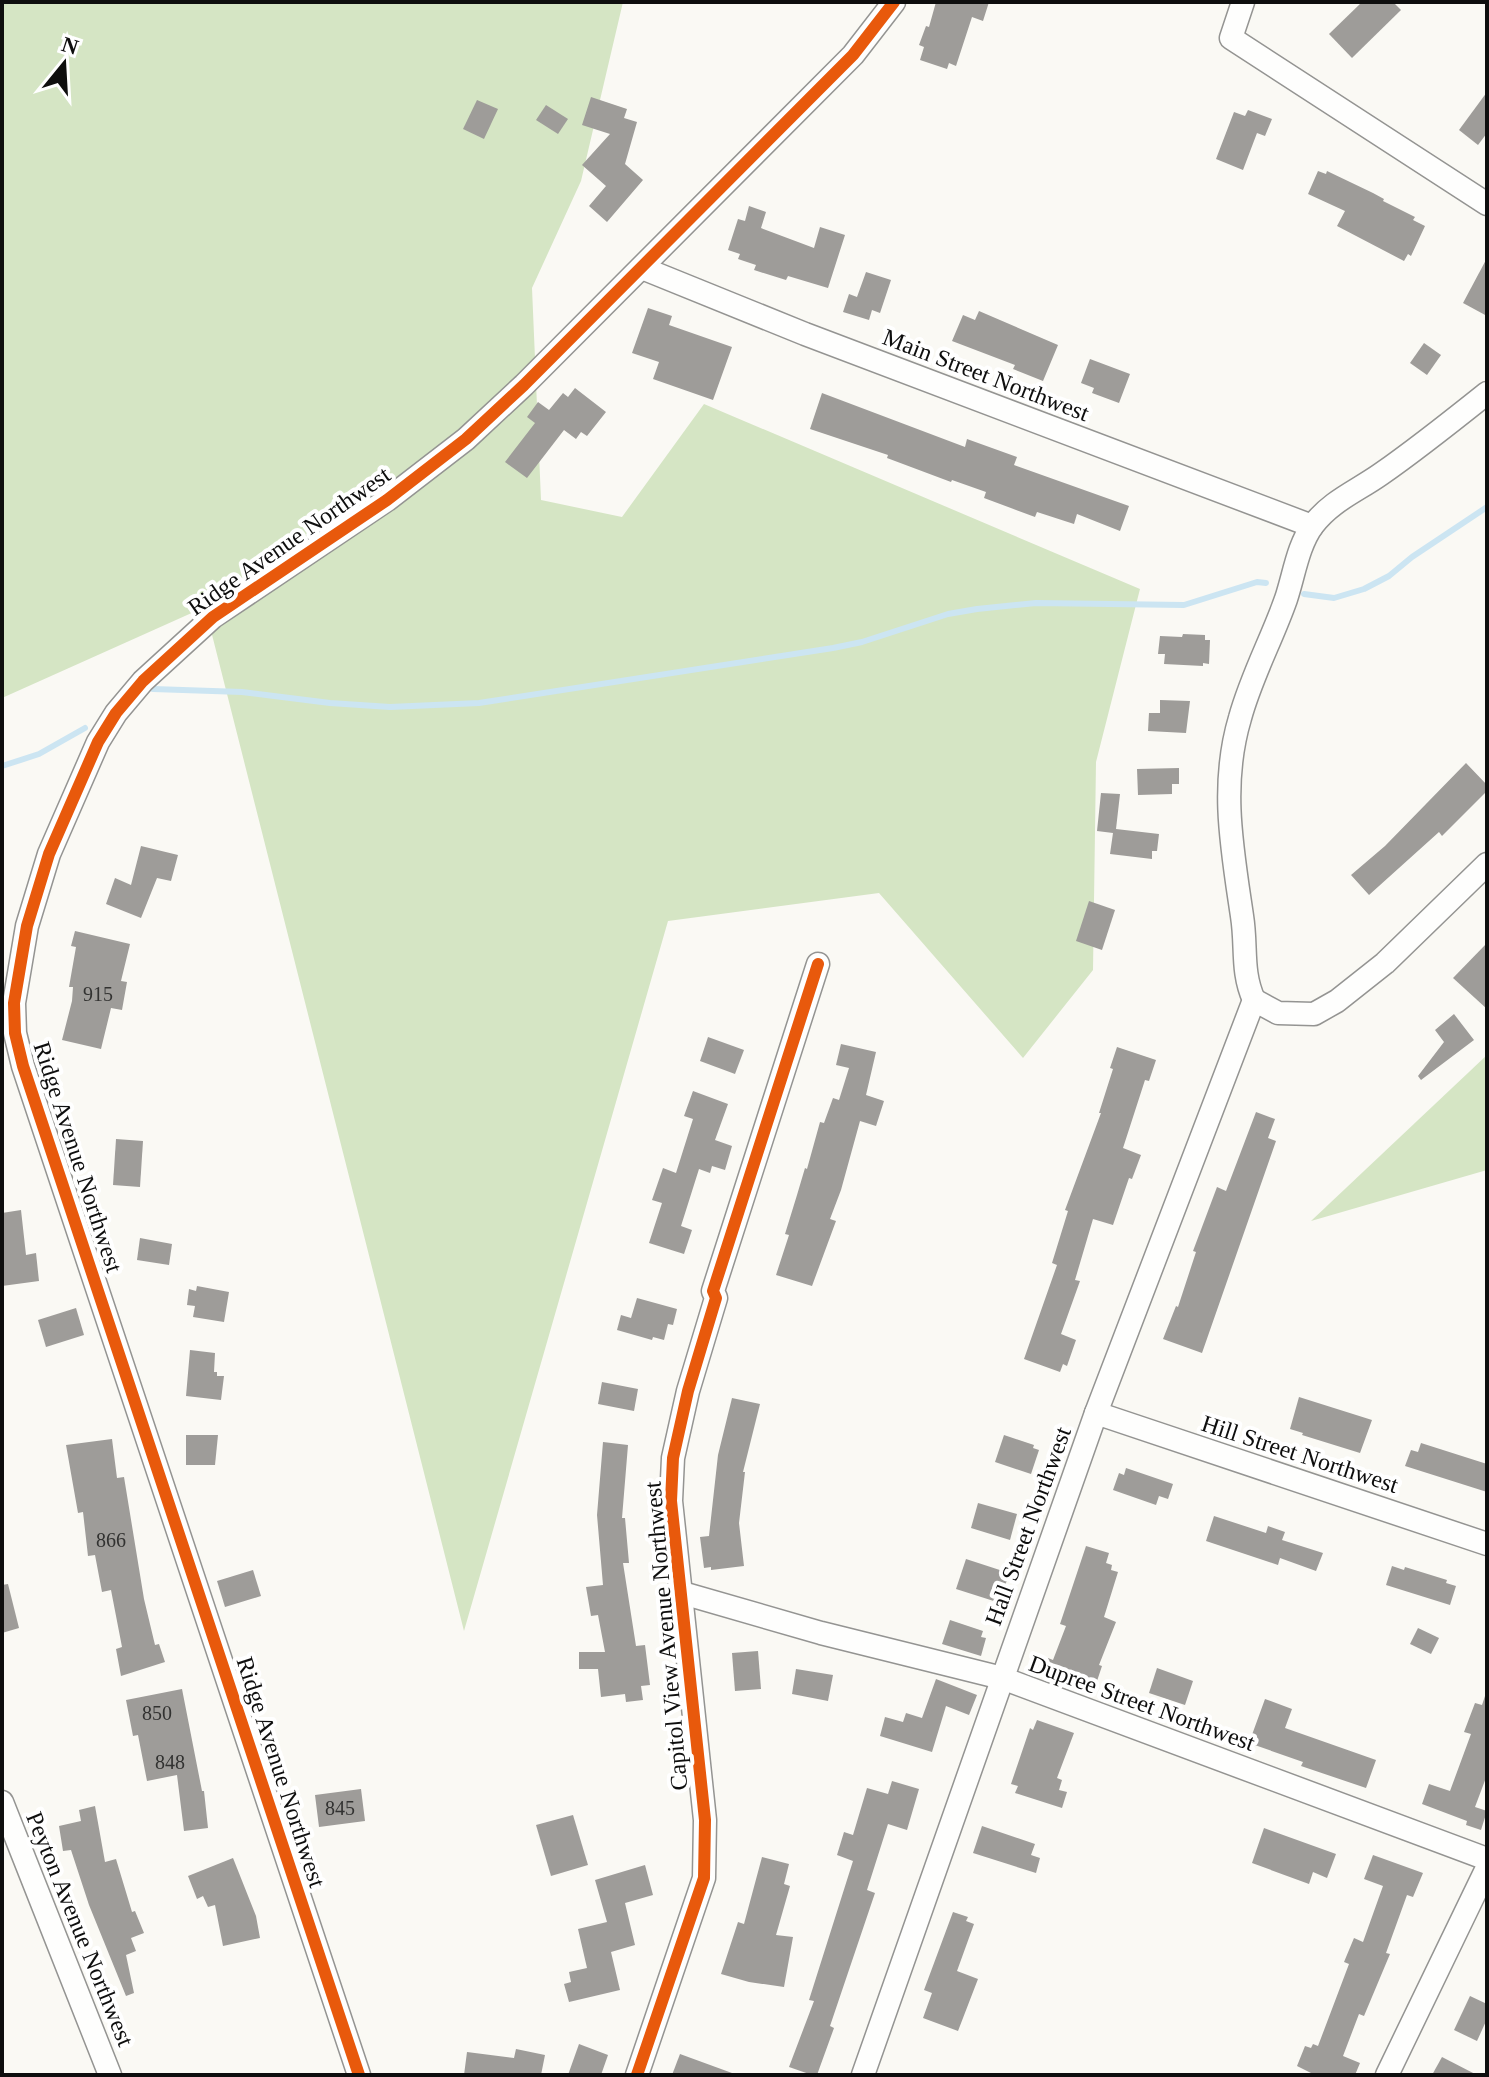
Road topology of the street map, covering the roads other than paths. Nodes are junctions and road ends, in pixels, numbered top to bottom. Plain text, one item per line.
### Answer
1 (894, 2) edge
2 (1243, 2) edge
3 (1487, 204) edge
4 (642, 268) junction
5 (1487, 393) edge
6 (1312, 526) junction
7 (1487, 864) edge
8 (818, 964) dead end
9 (1254, 1000) junction
10 (1096, 1413) junction
11 (1487, 1544) edge
12 (679, 1592) junction
13 (1002, 1678) junction
14 (2, 1802) edge
15 (1487, 1859) edge
16 (1487, 1868) edge
17 (110, 2075) edge
18 (359, 2075) edge
19 (637, 2075) edge
20 (863, 2075) edge
21 (1387, 2075) edge

1 - 4 street, Ridge Avenue Northwest
2 - 3 street
4 - 6 street, Main Street Northwest
4 - 18 street, Ridge Avenue Northwest
5 - 6 street
6 - 9 street
7 - 9 street
8 - 12 street, Capitol View Avenue Northwest
9 - 10 street, Hall Street Northwest
10 - 11 street, Hill Street Northwest
10 - 13 street, Hall Street Northwest
12 - 13 street, Dupree Street Northwest
12 - 19 street, Capitol View Avenue Northwest
13 - 15 street, Dupree Street Northwest
13 - 20 street, Hall Street Northwest
14 - 17 street, Peyton Avenue Northwest
16 - 21 street

